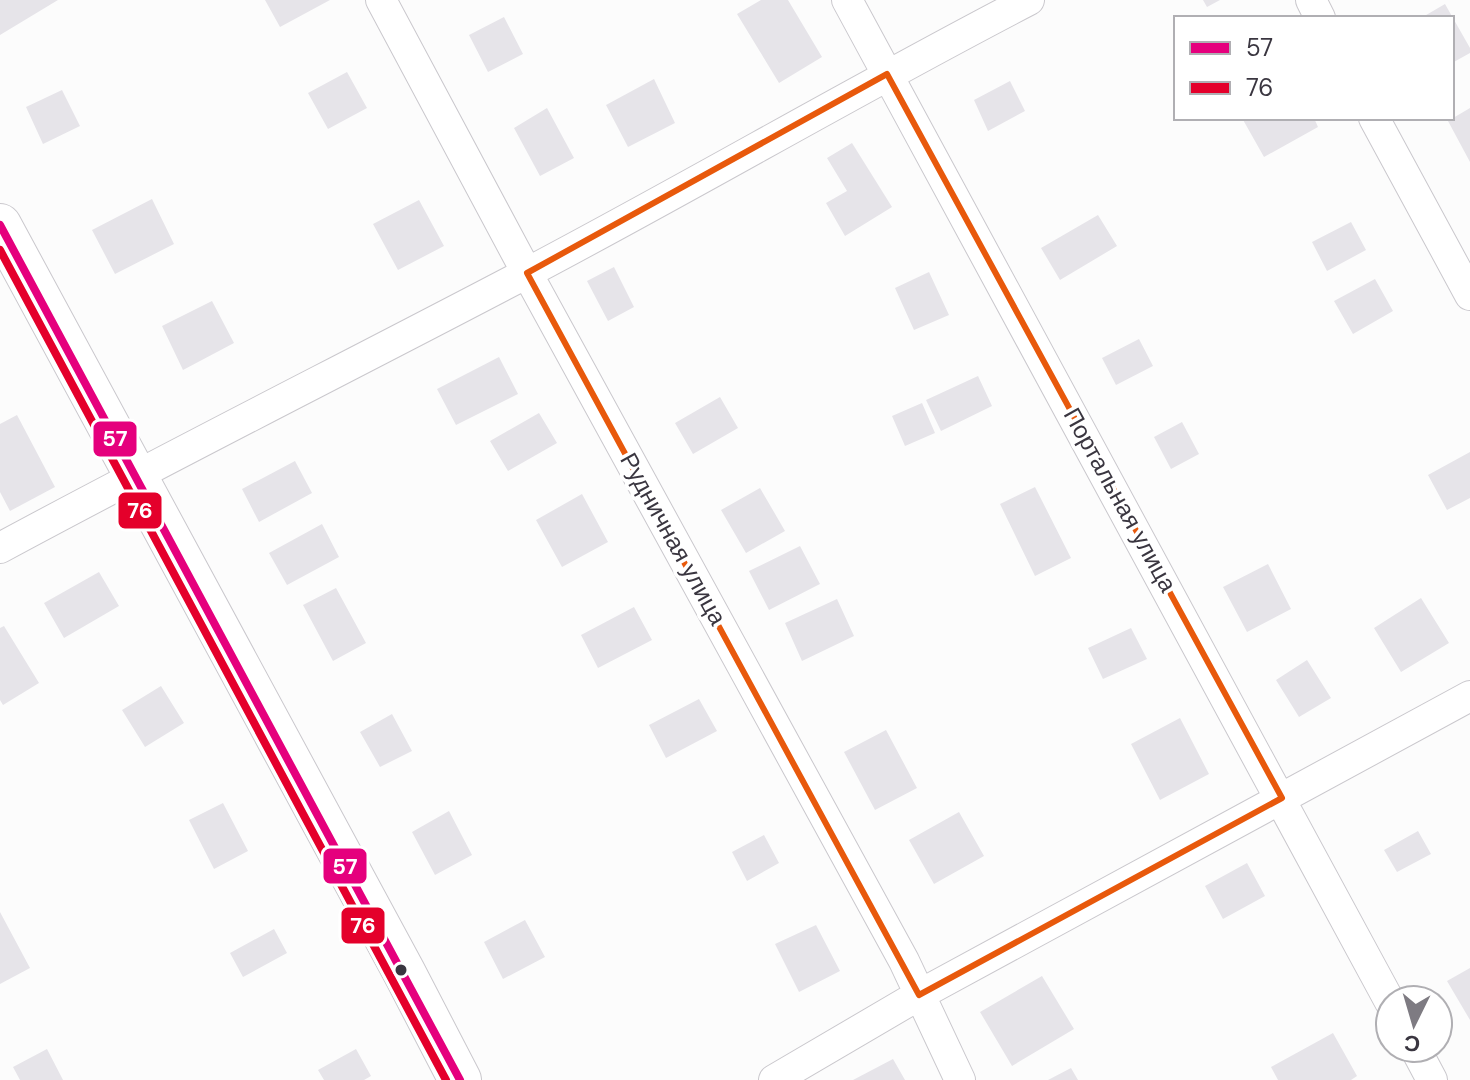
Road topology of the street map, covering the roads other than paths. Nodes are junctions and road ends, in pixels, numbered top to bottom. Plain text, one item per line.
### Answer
1 (381, 0) edge
2 (847, 0) edge
3 (1029, 0) edge
4 (887, 74) junction
5 (1375, 120) edge
6 (0, 225) edge
7 (527, 273) junction
8 (1470, 295) edge
9 (134, 475) junction
10 (0, 548) edge
11 (1470, 696) edge
12 (1282, 798) junction
13 (1380, 984) edge
14 (919, 995) junction
15 (460, 1080) edge
16 (774, 1080) edge
17 (960, 1080) edge

1 - 7 street, Рудничная улица
2 - 4 street, Портальная улица
3 - 4 street
4 - 7 street
4 - 12 street, Портальная улица
5 - 8 street
6 - 9 main road
7 - 9 street
7 - 14 street, Рудничная улица
9 - 10 street
9 - 15 main road
11 - 12 street
12 - 13 street, Портальная улица
12 - 14 street
14 - 16 street
14 - 17 street, Рудничная улица

